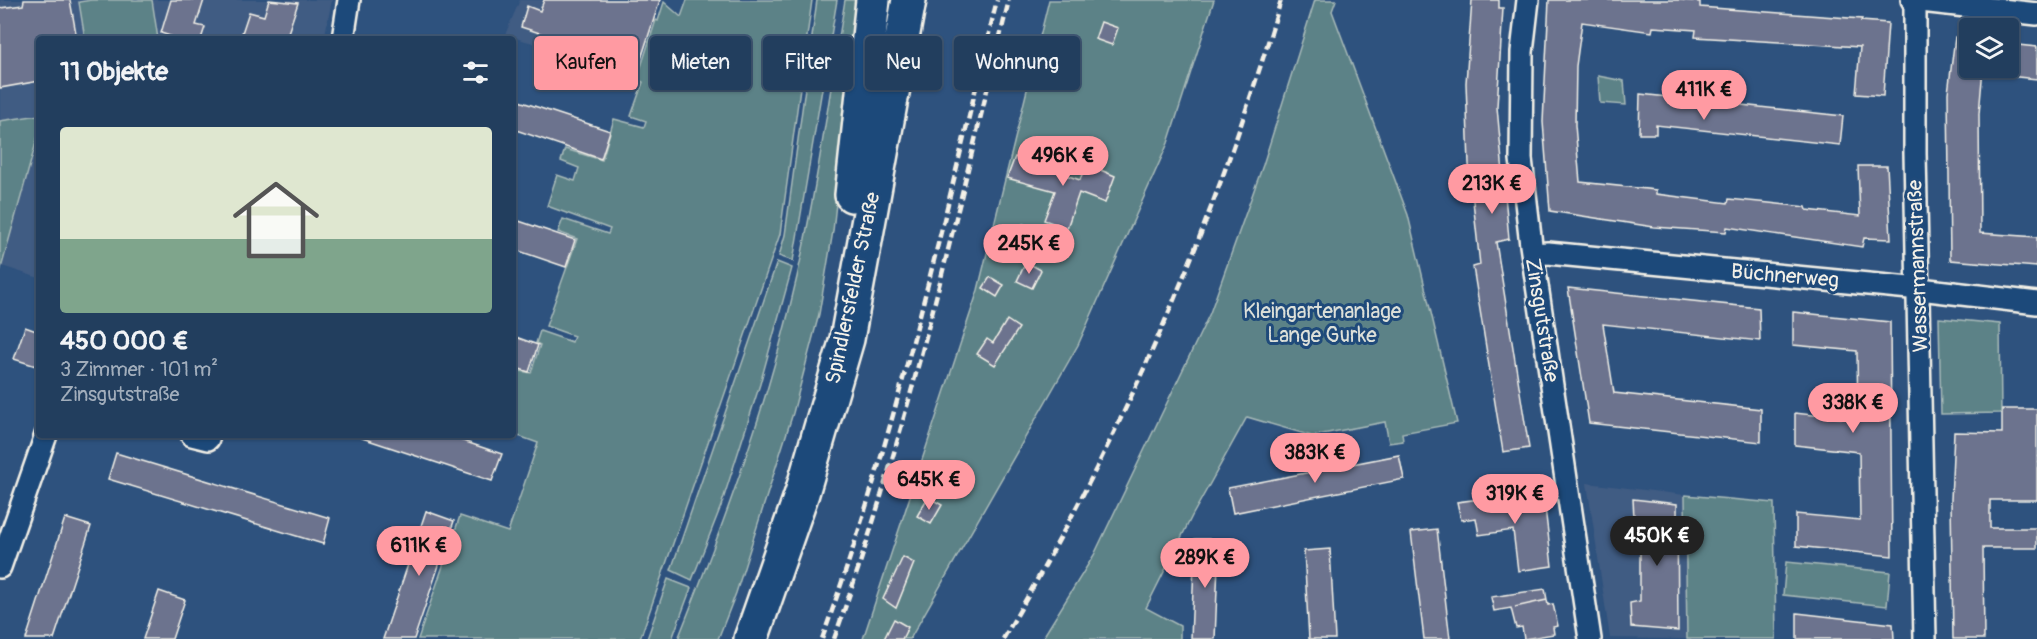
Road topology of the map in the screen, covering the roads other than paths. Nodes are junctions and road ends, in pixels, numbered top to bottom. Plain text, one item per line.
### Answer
1 (349, 0) edge
2 (873, 0) edge
3 (909, 0) edge
4 (1528, 0) edge
5 (1914, 0) edge
6 (2037, 14) edge
7 (343, 36) edge
8 (1533, 254) junction
9 (1920, 289) junction
10 (2037, 303) edge
11 (45, 438) edge
12 (0, 567) edge
13 (728, 639) edge
14 (751, 639) edge
15 (1590, 639) edge
16 (1925, 639) edge

1 - 7 street
2 - 13 highway, Spindlersfelder Straße
3 - 14 highway, Spindlersfelder Straße
4 - 8 street, Zinsgutstraße
5 - 6 street
5 - 9 street, Wassermannstraße
8 - 9 street, Büchnerweg
8 - 15 street, Zinsgutstraße
9 - 10 street, Büchnerweg
9 - 16 street, Wassermannstraße
11 - 12 street

